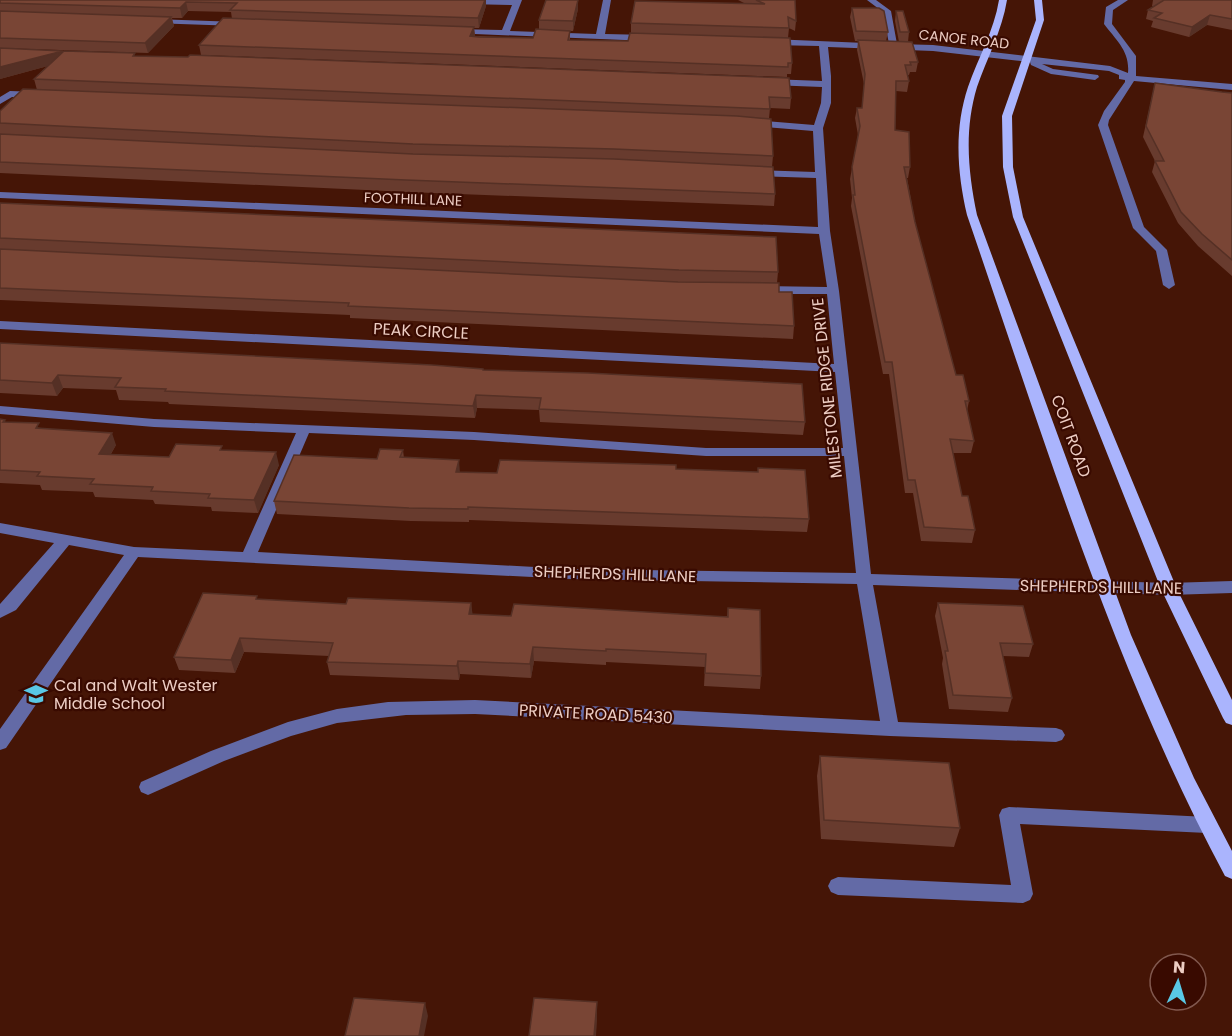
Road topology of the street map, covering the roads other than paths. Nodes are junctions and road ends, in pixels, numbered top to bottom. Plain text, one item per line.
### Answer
1 (607, 0) edge
2 (871, 0) edge
3 (1003, 0) edge
4 (1038, 0) edge
5 (1124, 0) edge
6 (460, 1) edge
7 (517, 2) edge
8 (141, 21) edge
9 (247, 24) edge
10 (447, 31) edge
11 (506, 33) junction
12 (600, 36) junction
13 (661, 39) edge
14 (765, 42) edge
15 (823, 44) junction
16 (894, 46) junction
17 (987, 54) junction
18 (1026, 60) junction
19 (1131, 77) junction
20 (758, 81) edge
21 (827, 84) junction
22 (1232, 87) edge
23 (45, 96) edge
24 (0, 102) edge
25 (736, 122) edge
26 (818, 128) junction
27 (739, 172) edge
28 (822, 175) junction
29 (0, 195) edge
30 (824, 231) junction
31 (1169, 285) dead end
32 (750, 289) edge
33 (833, 291) junction
34 (0, 325) edge
35 (841, 368) junction
36 (0, 410) edge
37 (304, 430) junction
38 (850, 452) junction
39 (0, 528) edge
40 (66, 539) junction
41 (134, 552) junction
42 (248, 557) junction
43 (864, 579) junction
44 (1232, 587) edge
45 (1104, 588) junction
46 (1169, 590) junction
47 (0, 612) edge
48 (1232, 718) edge
49 (890, 729) junction
50 (1056, 735) dead end
51 (0, 743) edge
52 (148, 787) dead end
53 (1207, 825) junction
54 (1232, 870) edge
55 (838, 886) dead end

1 - 12 street
2 - 16 street
3 - 17 main road, COIT ROAD
4 - 18 main road, COIT ROAD
5 - 19 street
6 - 7 street
7 - 11 street
8 - 9 street
10 - 11 street
11 - 12 street
12 - 13 street
14 - 15 street, CANOE ROAD
15 - 16 street, CANOE ROAD
15 - 21 street, MILESTONE RIDGE DRIVE
16 - 17 street, CANOE ROAD
17 - 18 street, CANOE ROAD
17 - 45 main road, COIT ROAD
18 - 19 street, CANOE ROAD
18 - 46 main road, COIT ROAD
19 - 22 street, CANOE ROAD
19 - 31 street
20 - 21 street
21 - 26 street, MILESTONE RIDGE DRIVE
23 - 24 street
25 - 26 street
26 - 28 street, MILESTONE RIDGE DRIVE
27 - 28 street
28 - 30 street, MILESTONE RIDGE DRIVE
29 - 30 street, FOOTHILL LANE
30 - 33 street, MILESTONE RIDGE DRIVE
32 - 33 street
33 - 35 street, MILESTONE RIDGE DRIVE
34 - 35 street, PEAK CIRCLE
35 - 38 street, MILESTONE RIDGE DRIVE
36 - 37 street
37 - 38 street
37 - 42 street
38 - 43 street, MILESTONE RIDGE DRIVE
39 - 40 street, SHEPHERDS HILL LANE
40 - 41 street, SHEPHERDS HILL LANE
40 - 47 street
41 - 42 street, SHEPHERDS HILL LANE
41 - 51 street
42 - 43 street, SHEPHERDS HILL LANE
43 - 45 street, SHEPHERDS HILL LANE
43 - 49 street, MILESTONE RIDGE DRIVE
44 - 46 street, SHEPHERDS HILL LANE
45 - 46 street, SHEPHERDS HILL LANE
45 - 53 main road, COIT ROAD
46 - 48 main road, COIT ROAD
49 - 50 street, PRIVATE ROAD 5430
49 - 52 street, PRIVATE ROAD 5430
53 - 54 main road, COIT ROAD
53 - 55 street

